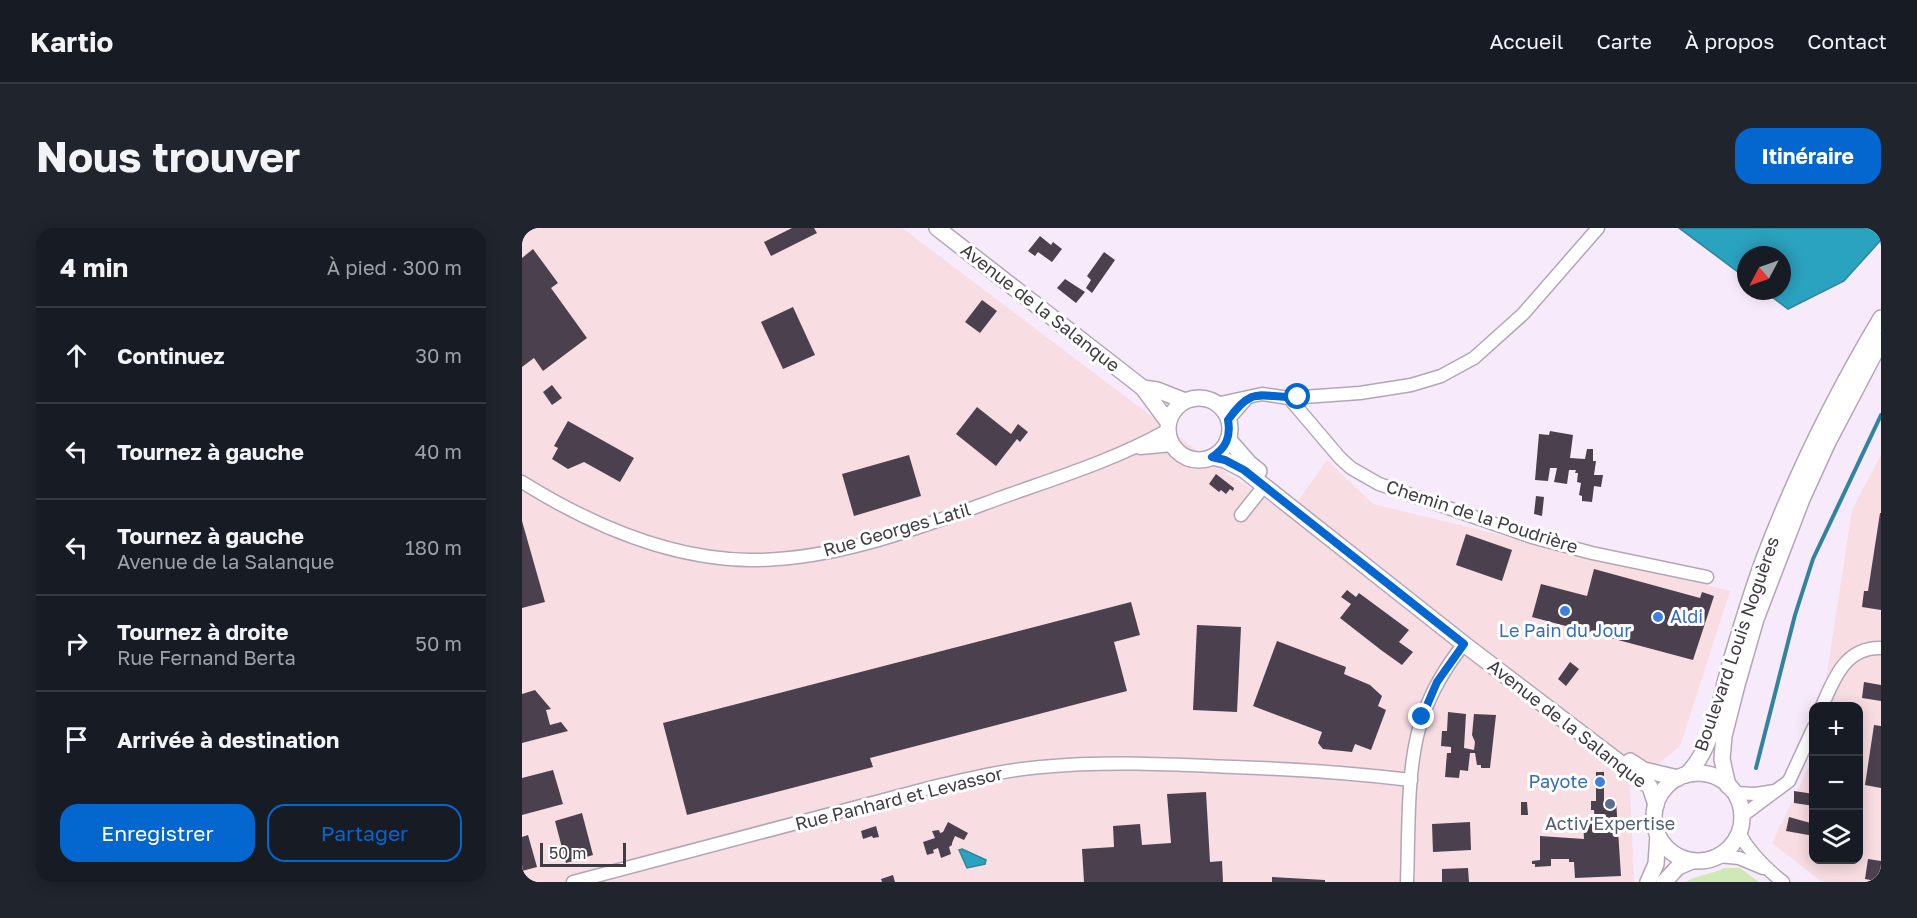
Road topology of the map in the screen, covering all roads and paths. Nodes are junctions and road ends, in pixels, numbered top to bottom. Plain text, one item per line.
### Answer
1 (938, 228) edge
2 (1598, 228) edge
3 (1881, 318) edge
4 (1881, 341) edge
5 (1143, 388) junction
6 (1247, 398) junction
7 (1289, 398) junction
8 (1185, 401) junction
9 (1216, 404) junction
10 (1228, 420) junction
11 (1168, 426) junction
12 (1228, 438) junction
13 (1172, 446) junction
14 (1135, 448) junction
15 (1212, 457) junction
16 (522, 482) edge
17 (1264, 486) junction
18 (1241, 515) dead end
19 (1707, 578) dead end
20 (1464, 644) junction
21 (1881, 648) edge
22 (1824, 702) edge
23 (1809, 738) edge
24 (1682, 776) junction
25 (1411, 780) junction
26 (1731, 789) junction
27 (1776, 791) junction
28 (1656, 805) junction
29 (1742, 816) junction
30 (1739, 833) junction
31 (1658, 835) junction
32 (1719, 856) junction
33 (1692, 861) junction
34 (1766, 869) junction
35 (573, 882) edge
36 (1407, 882) edge
37 (1648, 882) edge
38 (1664, 882) edge
39 (1783, 882) edge

1 - 5 main road, Avenue de la Salanque
2 - 7 street
3 - 24 main road, Boulevard Louis Noguères
4 - 26 main road, Boulevard Louis Noguères
5 - 8 main road
5 - 11 main road
6 - 7 street
6 - 9 street
6 - 10 street
7 - 19 street, Chemin de la Poudrière
8 - 9 main road
8 - 11 main road
9 - 10 main road
10 - 12 main road
11 - 13 main road
11 - 14 street, Rue Georges Latil
12 - 15 main road
12 - 24 main road, Avenue de la Salanque
13 - 14 street, Rue Georges Latil
13 - 15 main road
14 - 16 street, Rue Georges Latil
15 - 17 main road, Avenue de la Salanque
17 - 18 street
17 - 20 main road, Avenue de la Salanque
20 - 25 street
20 - 28 main road, Avenue de la Salanque
21 - 22 street
23 - 27 street
24 - 26 main road
24 - 28 main road
25 - 35 street, Rue Panhard et Levassor
25 - 36 street
26 - 27 street
26 - 29 main road
27 - 29 street
28 - 31 main road
29 - 30 main road
30 - 32 main road
30 - 34 street
31 - 33 main road
31 - 37 main road
32 - 33 main road
32 - 34 street
33 - 38 main road
34 - 39 street

